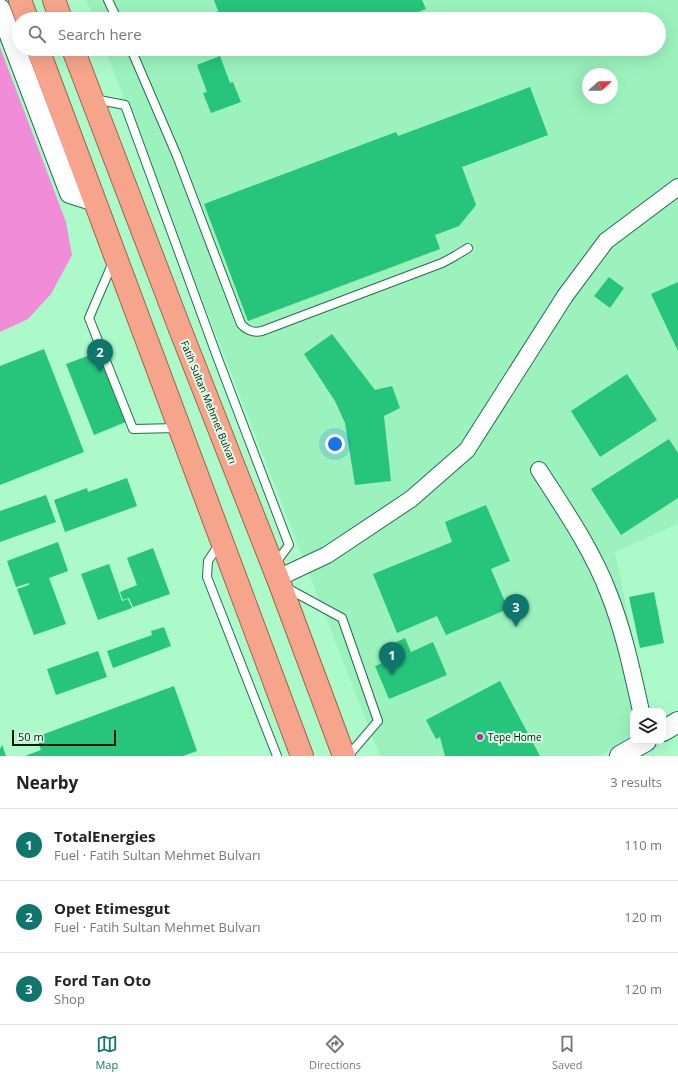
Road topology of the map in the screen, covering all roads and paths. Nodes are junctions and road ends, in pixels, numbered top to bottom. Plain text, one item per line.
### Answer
1 (20, 0) edge
2 (54, 0) edge
3 (108, 0) edge
4 (0, 9) edge
5 (24, 12) edge
6 (58, 12) edge
7 (114, 12) edge
8 (12, 41) edge
9 (18, 56) edge
10 (41, 56) edge
11 (75, 56) edge
12 (134, 56) edge
13 (91, 98) junction
14 (678, 187) edge
15 (95, 201) junction
16 (468, 248) dead end
17 (116, 256) junction
18 (180, 428) junction
19 (539, 470) dead end
20 (222, 541) junction
21 (277, 576) junction
22 (640, 708) edge
23 (678, 722) edge
24 (666, 729) edge
25 (641, 744) edge
26 (277, 756) edge
27 (302, 756) edge
28 (344, 756) edge
29 (348, 756) edge
30 (620, 756) edge

1 - 5 highway
2 - 6 highway
3 - 7 lane
4 - 8 street
9 - 15 street
10 - 15 highway
11 - 13 highway, Fatih Sultan Mehmet Bulvarı
12 - 16 lane
13 - 21 highway, Fatih Sultan Mehmet Bulvarı
13 - 21 lane
14 - 21 street
15 - 17 highway
17 - 18 highway
17 - 18 lane
18 - 20 highway
19 - 22 street
20 - 26 lane
20 - 27 highway
21 - 28 highway, Fatih Sultan Mehmet Bulvarı
21 - 29 lane
23 - 24 street
25 - 30 street

